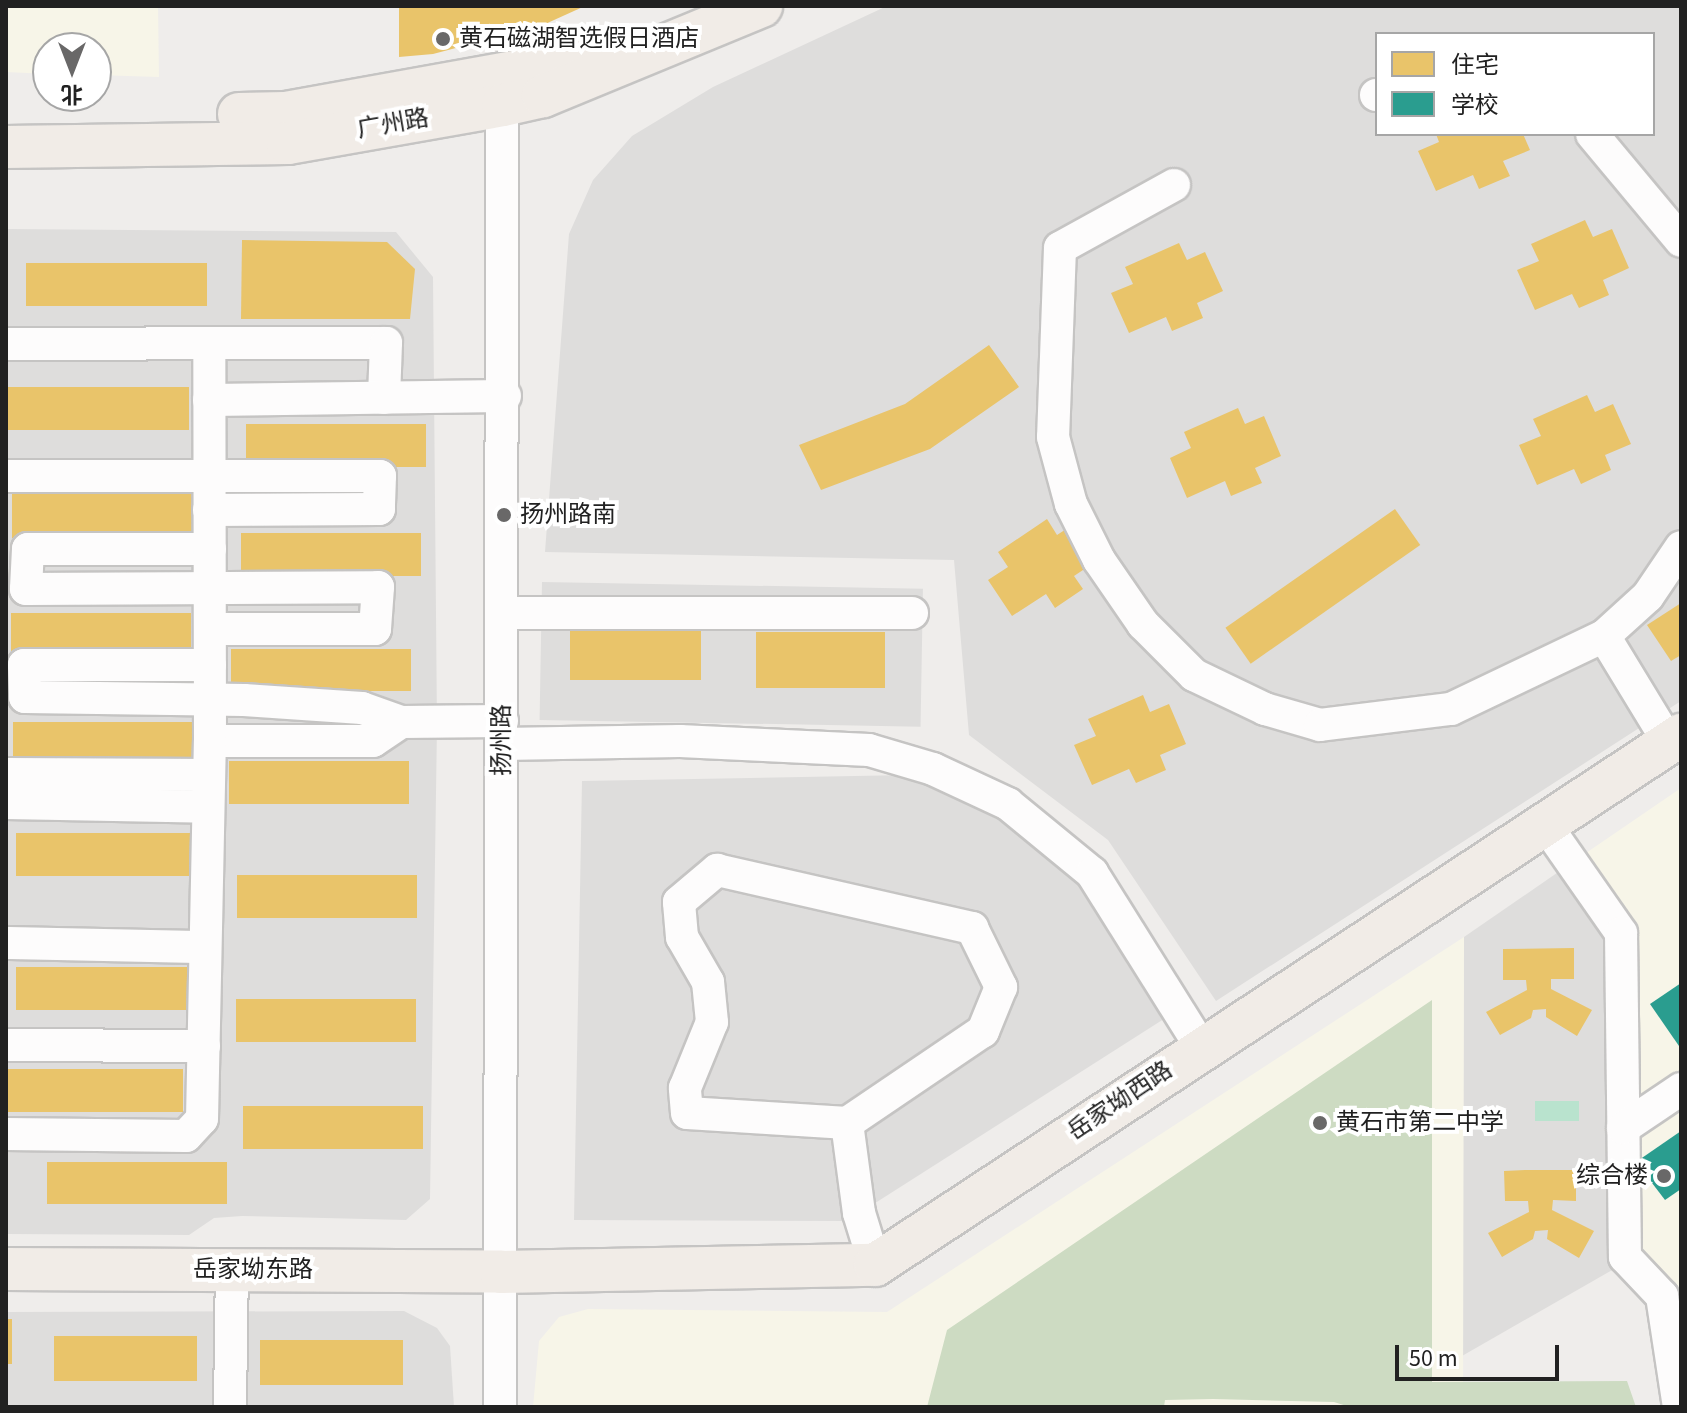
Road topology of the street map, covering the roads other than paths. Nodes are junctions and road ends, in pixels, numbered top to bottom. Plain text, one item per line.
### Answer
1 (690, 6) edge
2 (761, 6) edge
3 (502, 90) junction
4 (6, 118) edge
5 (1594, 136) edge
6 (6, 147) edge
7 (1174, 185) dead end
8 (1681, 241) edge
9 (209, 343) junction
10 (6, 344) edge
11 (505, 396) junction
12 (384, 398) junction
13 (209, 400) junction
14 (6, 476) edge
15 (209, 478) junction
16 (209, 510) junction
17 (1681, 547) edge
18 (210, 549) junction
19 (210, 589) junction
20 (503, 613) junction
21 (912, 613) dead end
22 (210, 629) junction
23 (1604, 636) junction
24 (210, 665) junction
25 (210, 701) junction
26 (401, 722) junction
27 (502, 733) junction
28 (1675, 739) edge
29 (210, 741) junction
30 (6, 774) edge
31 (209, 775) junction
32 (6, 803) edge
33 (208, 807) junction
34 (1545, 824) junction
35 (6, 943) edge
36 (205, 947) junction
37 (6, 1045) edge
38 (204, 1046) junction
39 (1201, 1047) junction
40 (1681, 1089) edge
41 (847, 1123) junction
42 (1623, 1128) junction
43 (6, 1134) edge
44 (875, 1265) junction
45 (6, 1269) edge
46 (232, 1270) junction
47 (501, 1272) junction
48 (230, 1407) edge
49 (500, 1407) edge
50 (1679, 1407) edge

1 - 3 main road, 广州路
2 - 3 main road, 广州路
3 - 4 main road, 广州路
3 - 6 main road, 广州路
3 - 11 street, 扬州路
5 - 8 street
7 - 23 street
9 - 10 street
9 - 12 street
9 - 13 street
11 - 12 street
11 - 20 street, 扬州路
12 - 13 street
13 - 15 street
14 - 15 street
15 - 16 street
15 - 16 street
16 - 18 street
17 - 23 street
18 - 19 street
18 - 19 street
19 - 22 street
19 - 22 street
20 - 21 street
20 - 27 street, 扬州路
22 - 24 street
23 - 28 street
24 - 25 street
24 - 25 street
25 - 26 street
25 - 29 street
26 - 27 street
26 - 29 street
27 - 39 street
27 - 47 street, 扬州路
28 - 34 main road, 岳家坳西路
29 - 31 street
30 - 31 street
31 - 33 street
32 - 33 street
33 - 36 street
34 - 39 main road, 岳家坳西路
34 - 42 street
35 - 36 street
36 - 38 street
37 - 38 street
38 - 43 street
39 - 44 main road, 岳家坳西路
40 - 42 street
41 - 41 street
41 - 44 street
42 - 50 street
44 - 47 main road
45 - 46 main road, 岳家坳东路
46 - 47 main road, 岳家坳东路
46 - 48 street
47 - 49 street, 扬州路

